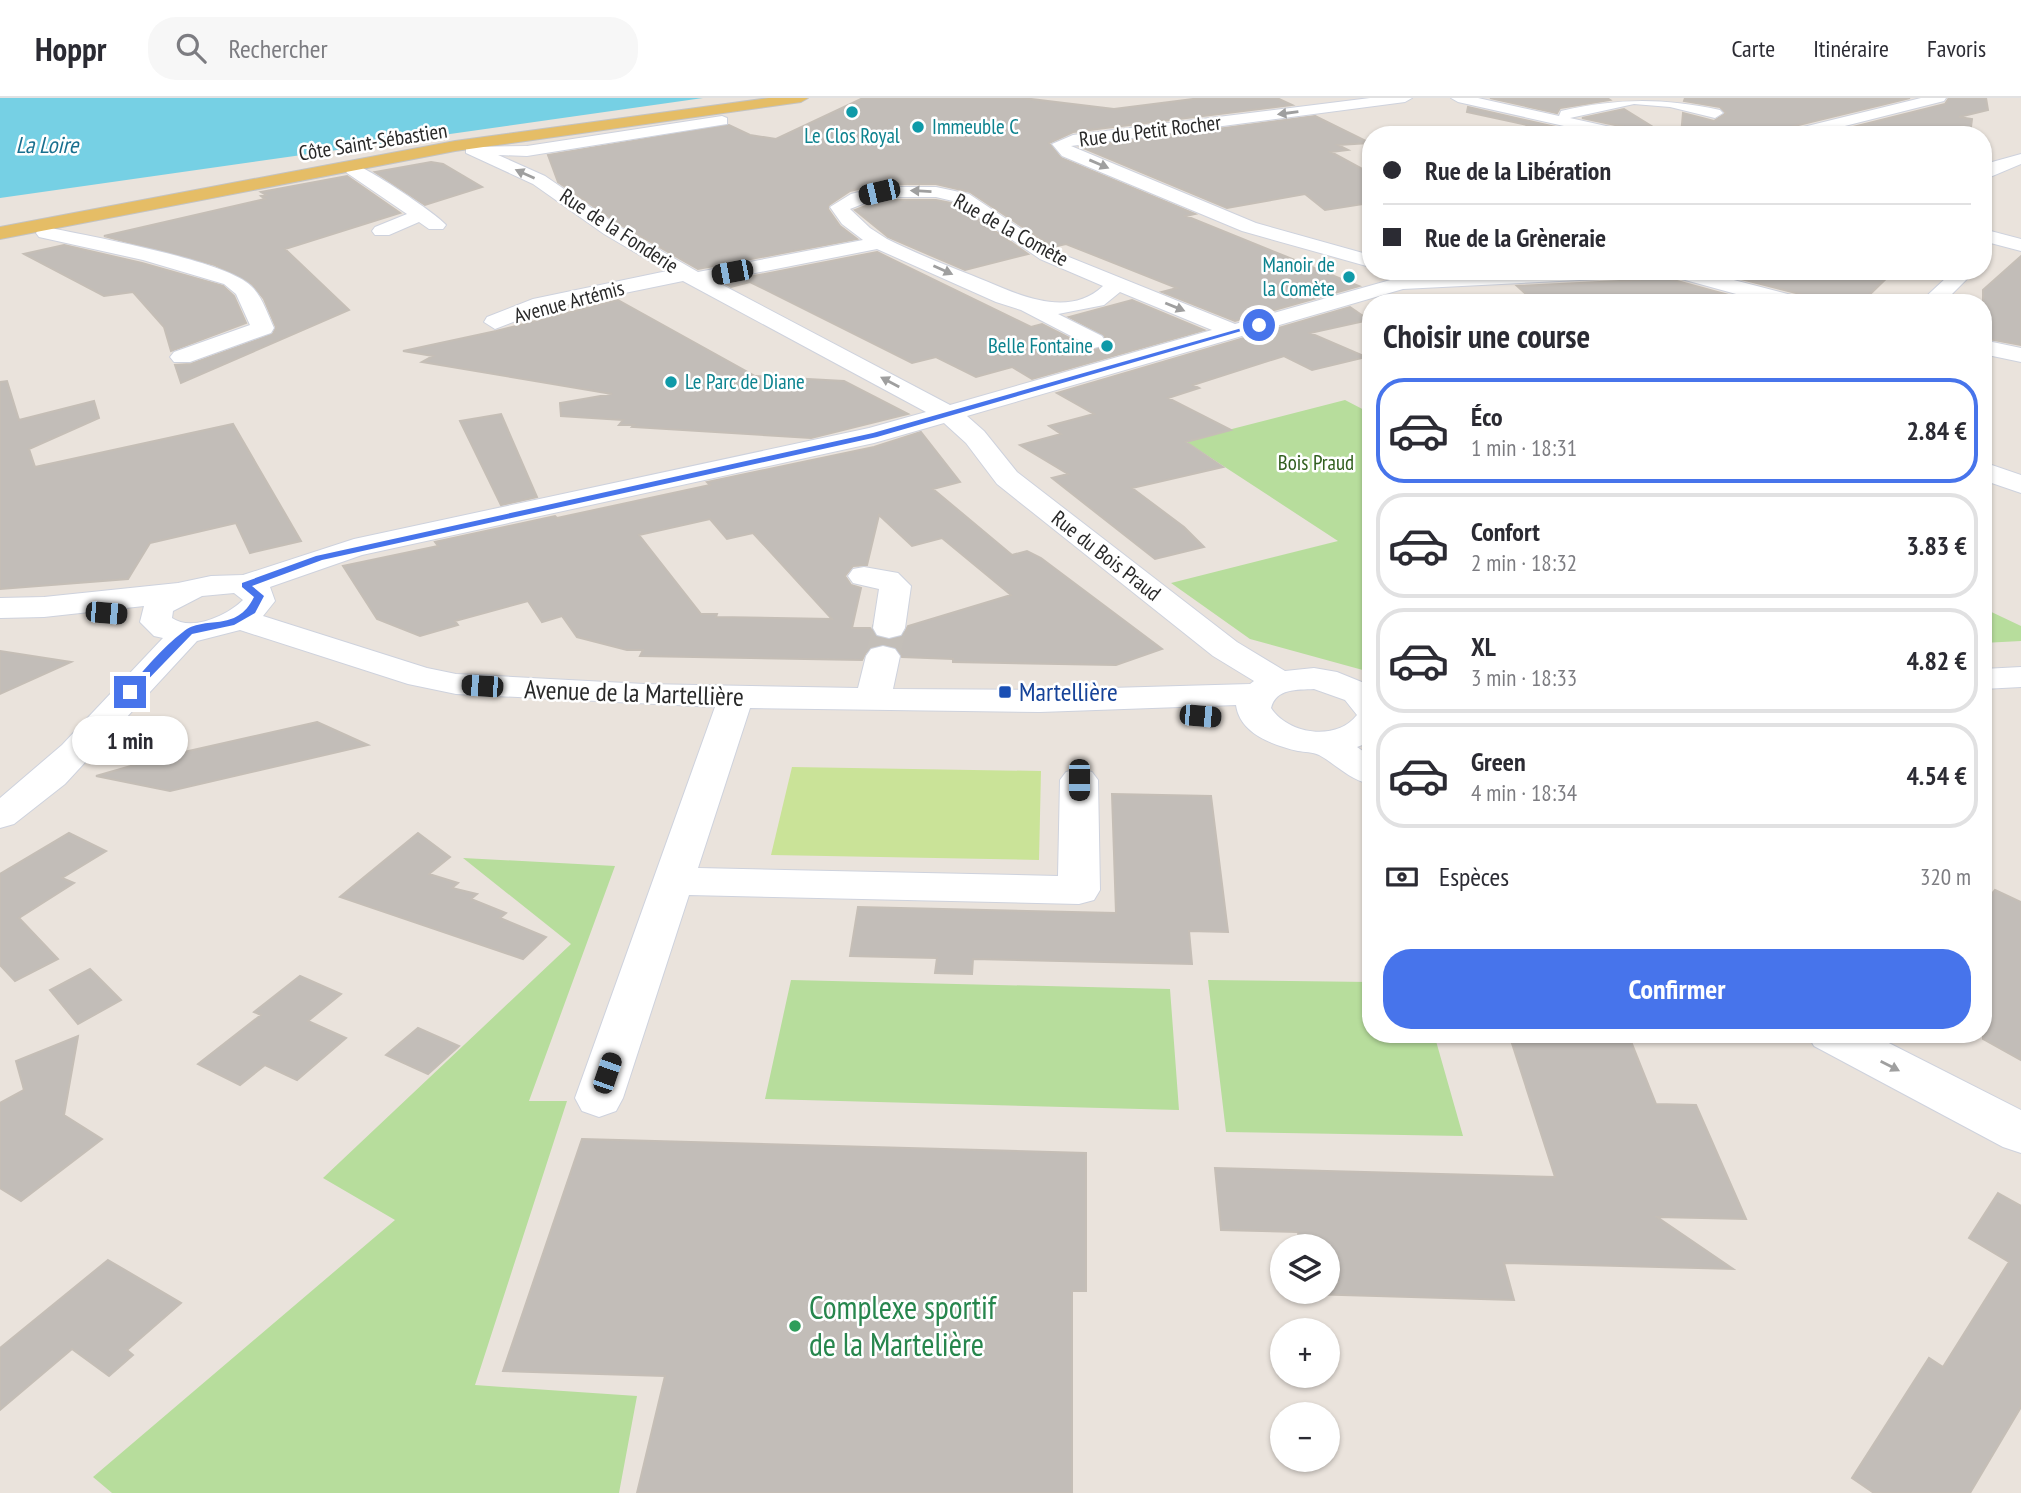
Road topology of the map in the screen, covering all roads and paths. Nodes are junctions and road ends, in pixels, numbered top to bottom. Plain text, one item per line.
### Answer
1 (801, 98) edge
2 (1405, 98) edge
3 (1458, 98) edge
4 (1939, 98) edge
5 (1851, 102) dead end
6 (1893, 109) junction
7 (1715, 113) dead end
8 (1554, 117) junction
9 (722, 121) dead end
10 (1839, 122) junction
11 (629, 124) junction
12 (1590, 126) edge
13 (1824, 126) edge
14 (1857, 126) edge
15 (2021, 147) edge
16 (429, 150) junction
17 (472, 150) junction
18 (1992, 152) edge
19 (1992, 154) edge
20 (2021, 159) edge
21 (1992, 168) edge
22 (353, 169) junction
23 (282, 180) junction
24 (48, 228) junction
25 (382, 230) dead end
26 (0, 233) edge
27 (1992, 237) edge
28 (0, 240) edge
29 (880, 243) junction
30 (2021, 245) edge
31 (1362, 259) edge
32 (690, 277) junction
33 (1392, 280) edge
34 (1708, 280) edge
35 (1956, 280) edge
36 (1113, 282) junction
37 (1761, 294) edge
38 (1940, 294) edge
39 (1021, 304) junction
40 (495, 322) dead end
41 (1236, 332) junction
42 (1094, 341) dead end
43 (1992, 349) edge
44 (2021, 355) edge
45 (182, 357) dead end
46 (950, 415) junction
47 (1992, 474) edge
48 (2021, 485) edge
49 (864, 576) dead end
50 (246, 585) junction
51 (183, 592) junction
52 (44, 607) junction
53 (0, 608) edge
54 (154, 617) junction
55 (238, 620) junction
56 (188, 632) junction
57 (2021, 677) edge
58 (1992, 679) edge
59 (736, 697) junction
60 (873, 699) junction
61 (1265, 699) junction
62 (1362, 707) edge
63 (1362, 721) edge
64 (1324, 742) junction
65 (1362, 768) edge
66 (1079, 780) dead end
67 (0, 816) edge
68 (673, 881) junction
69 (1847, 1043) edge
70 (599, 1098) dead end
71 (2021, 1133) edge

1 - 11 main road
2 -> 31 street, Rue du Petit Rocher
3 - 8 street
4 - 6 street
5 - 6 street
6 - 10 street
7 - 8 street
8 - 12 street
9 - 17 street
10 - 13 street
10 - 14 street
11 - 16 main road
11 - 17 main road
15 - 18 street
16 - 17 main road
16 - 23 main road, Côte Saint-Sébastien
17 - 22 main road, Côte Saint-Sébastien
32 -> 17 street, Rue de la Fonderie
19 - 20 street
20 - 21 street
22 - 23 main road, Côte Saint-Sébastien
22 - 25 street
23 - 24 main road, Côte Saint-Sébastien
24 - 26 main road, Côte Saint-Sébastien
24 - 28 main road, Côte Saint-Sébastien
24 - 45 street
27 - 30 street
29 - 32 street
36 -> 29 street, Rue de la Comète
29 -> 39 street, Rue de la Comète
32 - 40 street, Avenue Artémis
46 -> 32 street, Rue de la Fonderie
33 - 41 street
34 - 37 street
35 - 38 street
36 - 39 street, Rue de la Comète
36 -> 41 street, Rue de la Comète
39 - 42 street, Rue de la Comète
41 - 46 street
43 - 44 street
46 - 50 street
46 - 61 street, Rue du Bois Praud
47 - 48 street
49 - 60 street
50 - 51 street
50 - 55 street
51 - 52 street
51 - 54 street
52 - 53 street
52 - 54 street
54 - 56 street
55 - 56 street
55 - 59 street, Avenue de la Martellière
56 - 67 street
57 - 58 street
59 - 60 street, Avenue de la Martellière
59 - 68 street
60 - 61 street, Avenue de la Martellière
61 - 62 street, Avenue de la Martellière
61 - 64 street, Rue du Bois Praud
63 - 64 street
64 - 65 street
66 - 68 street
68 - 70 street
69 -> 71 street

